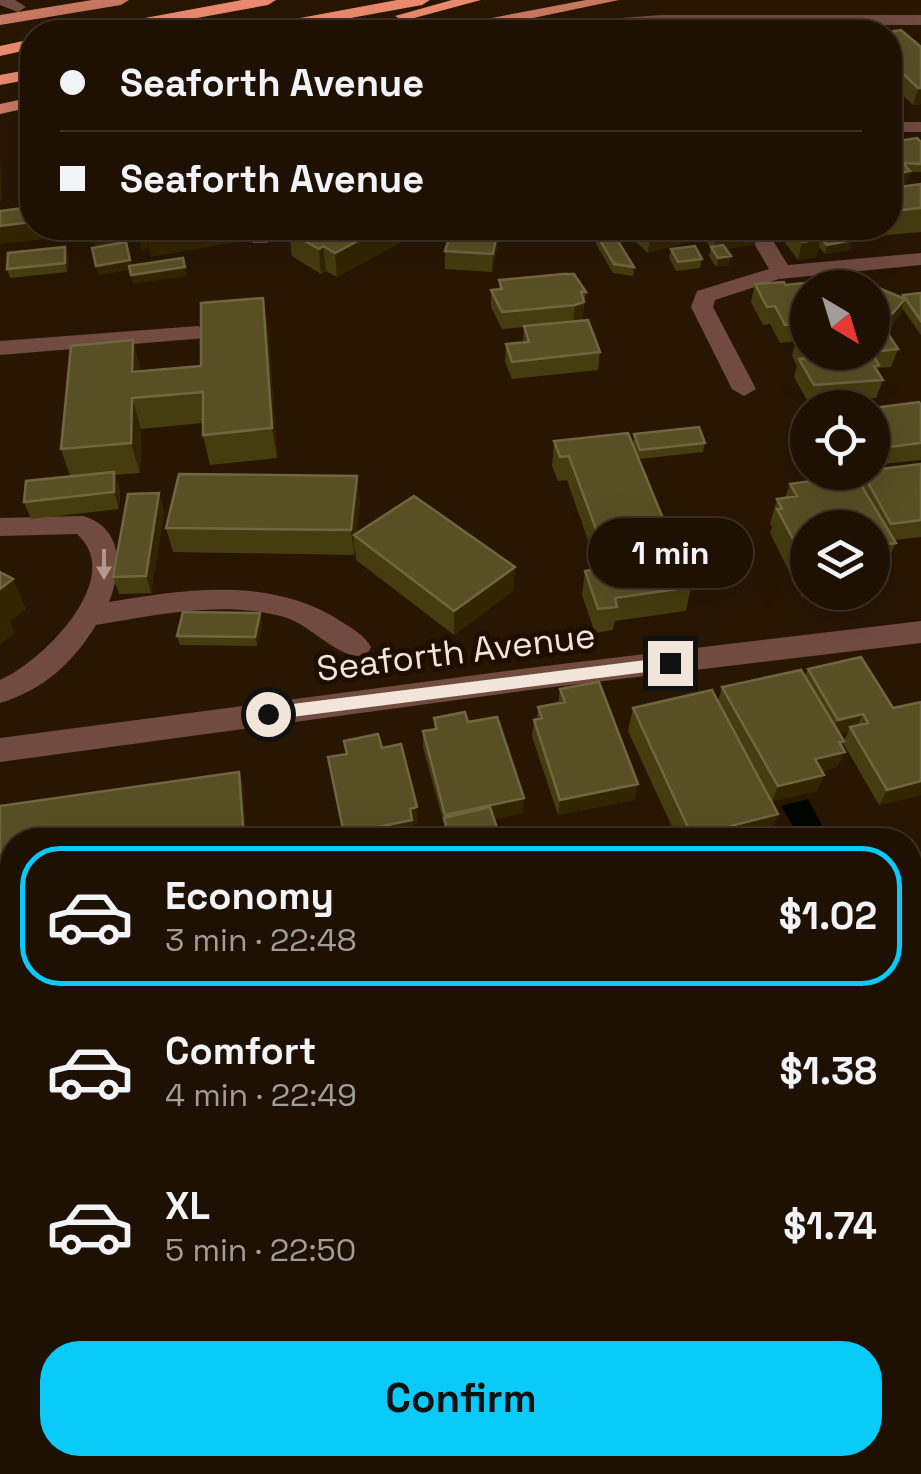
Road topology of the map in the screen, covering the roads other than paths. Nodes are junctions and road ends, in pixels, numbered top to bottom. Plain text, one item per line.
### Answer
1 (1, 0) edge
2 (121, 0) edge
3 (268, 0) edge
4 (422, 0) edge
5 (473, 0) edge
6 (604, 2) edge
7 (18, 7) dead end
8 (0, 20) edge
9 (160, 20) edge
10 (315, 20) edge
11 (382, 20) edge
12 (508, 20) edge
13 (661, 20) edge
14 (902, 20) junction
15 (921, 20) edge
16 (921, 37) edge
17 (762, 240) edge
18 (921, 259) edge
19 (783, 274) junction
20 (198, 333) edge
21 (0, 348) edge
22 (744, 389) dead end
23 (0, 527) edge
24 (86, 616) junction
25 (921, 632) edge
26 (357, 647) dead end
27 (0, 692) edge
28 (0, 750) edge

1 - 7 street
2 - 8 main road
3 - 9 highway
4 - 10 highway
5 - 11 highway
6 - 12 main road
13 - 14 street
14 - 15 street
14 - 16 street
17 - 19 street
18 - 19 street
19 - 22 street
20 - 21 street
23 -> 24 street
24 - 26 street
24 - 27 street
25 - 28 street, Seaforth Avenue

